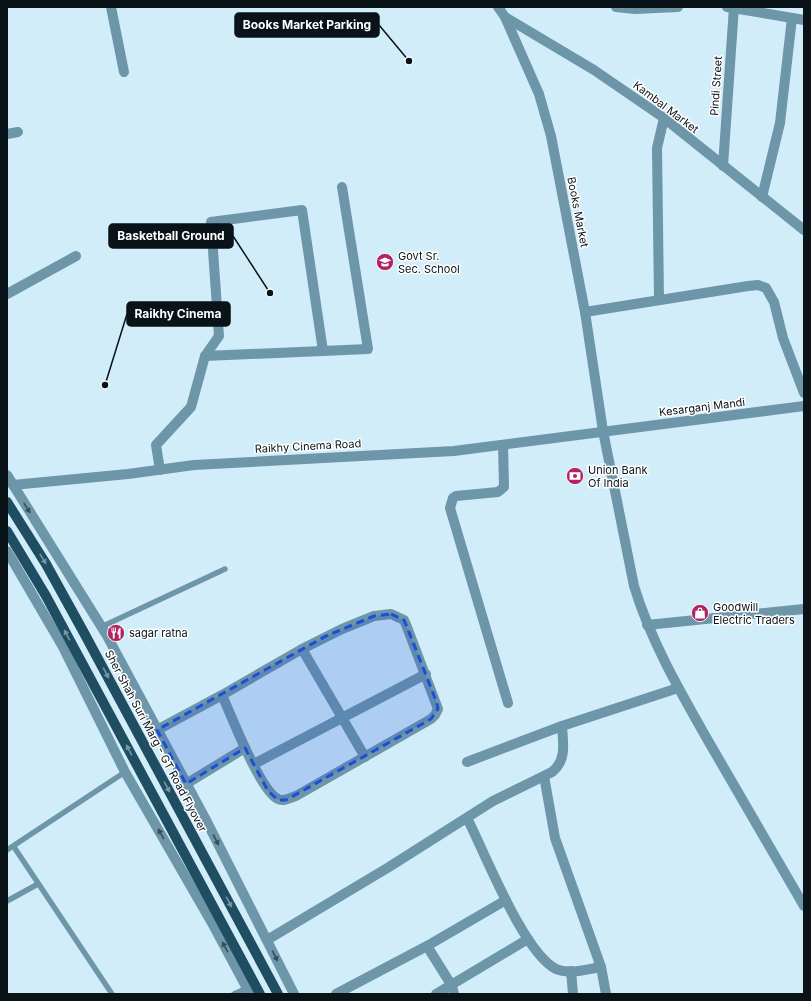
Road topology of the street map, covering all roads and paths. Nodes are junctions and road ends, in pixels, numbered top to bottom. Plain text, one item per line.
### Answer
1 (111, 7) edge
2 (498, 7) edge
3 (616, 7) edge
4 (678, 7) edge
5 (731, 7) edge
6 (505, 17) junction
7 (792, 18) junction
8 (804, 20) edge
9 (124, 72) dead end
10 (664, 118) junction
11 (18, 132) dead end
12 (7, 134) edge
13 (723, 166) junction
14 (342, 187) dead end
15 (762, 197) junction
16 (804, 227) edge
17 (76, 256) dead end
18 (7, 294) edge
19 (659, 300) junction
20 (585, 312) junction
21 (323, 351) junction
22 (206, 356) junction
23 (804, 393) edge
24 (804, 406) edge
25 (603, 431) junction
26 (503, 445) junction
27 (160, 470) junction
28 (7, 475) edge
29 (13, 485) junction
30 (7, 502) edge
31 (7, 532) edge
32 (7, 551) edge
33 (225, 569) dead end
34 (804, 609) edge
35 (647, 625) junction
36 (101, 627) junction
37 (302, 649) junction
38 (426, 674) junction
39 (678, 688) junction
40 (222, 695) junction
41 (508, 703) dead end
42 (342, 717) junction
43 (562, 726) junction
44 (157, 730) junction
45 (245, 748) junction
46 (365, 757) junction
47 (467, 762) dead end
48 (254, 764) junction
49 (125, 772) junction
50 (544, 776) junction
51 (186, 784) junction
52 (468, 818) junction
53 (14, 847) junction
54 (7, 850) edge
55 (38, 884) junction
56 (506, 900) junction
57 (7, 901) edge
58 (804, 906) edge
59 (528, 939) junction
60 (267, 940) junction
61 (427, 946) junction
62 (601, 967) junction
63 (571, 971) junction
64 (453, 990) edge
65 (249, 991) edge
66 (112, 994) edge
67 (234, 994) edge
68 (260, 994) edge
69 (278, 994) edge
70 (294, 994) edge
71 (336, 994) edge
72 (436, 994) edge
73 (573, 994) edge
74 (606, 994) edge

1 - 9 street
2 - 6 street, Books Market
3 - 4 street
5 - 7 street
5 - 13 street, Pindi Street
6 - 10 street, Kambal Market
6 - 20 street, Books Market
7 - 8 street
7 - 15 street
10 - 13 street, Kambal Market
10 - 19 street
11 - 12 street
13 - 15 street, Kambal Market
14 - 21 street
15 - 16 street, Kambal Market
17 - 18 street
19 - 20 street
19 - 23 street
20 - 25 street, Books Market
21 - 22 street
21 - 22 street
22 - 27 street
24 - 25 street, Kesarganj Mandi
25 - 26 street, Raikhy Cinema Road
25 - 35 street, Books Market
26 - 27 street, Raikhy Cinema Road
26 - 41 street
27 - 29 street, Raikhy Cinema Road
28 - 29 street
29 -> 36 street
30 -> 69 main road, Sher Shah Suri Marg - GT Road Flyover
68 -> 31 main road
32 - 49 street
33 - 36 lane
34 - 35 street
35 - 39 street, Books Market
36 - 44 street
37 - 38 street
37 - 40 street
37 - 42 street
38 - 42 street
38 - 46 street
39 - 43 street
39 - 58 street, Books Market
40 - 44 street
40 - 45 street
42 - 46 street
42 - 48 street
43 - 47 street
43 - 50 street
44 - 51 street
45 - 48 street
45 - 51 street
46 - 48 street
49 - 53 lane
65 -> 49 street
50 - 52 street
50 - 62 street
51 -> 60 street
52 - 56 street
52 - 60 street
53 - 54 lane
53 - 55 lane
55 - 57 lane
55 - 66 lane
56 - 59 street
56 - 61 street
59 - 63 street
59 - 64 street
60 -> 70 street
61 - 64 street
61 - 71 street
62 - 63 street
62 - 74 street
63 - 73 street
64 - 72 street
65 - 67 lane

